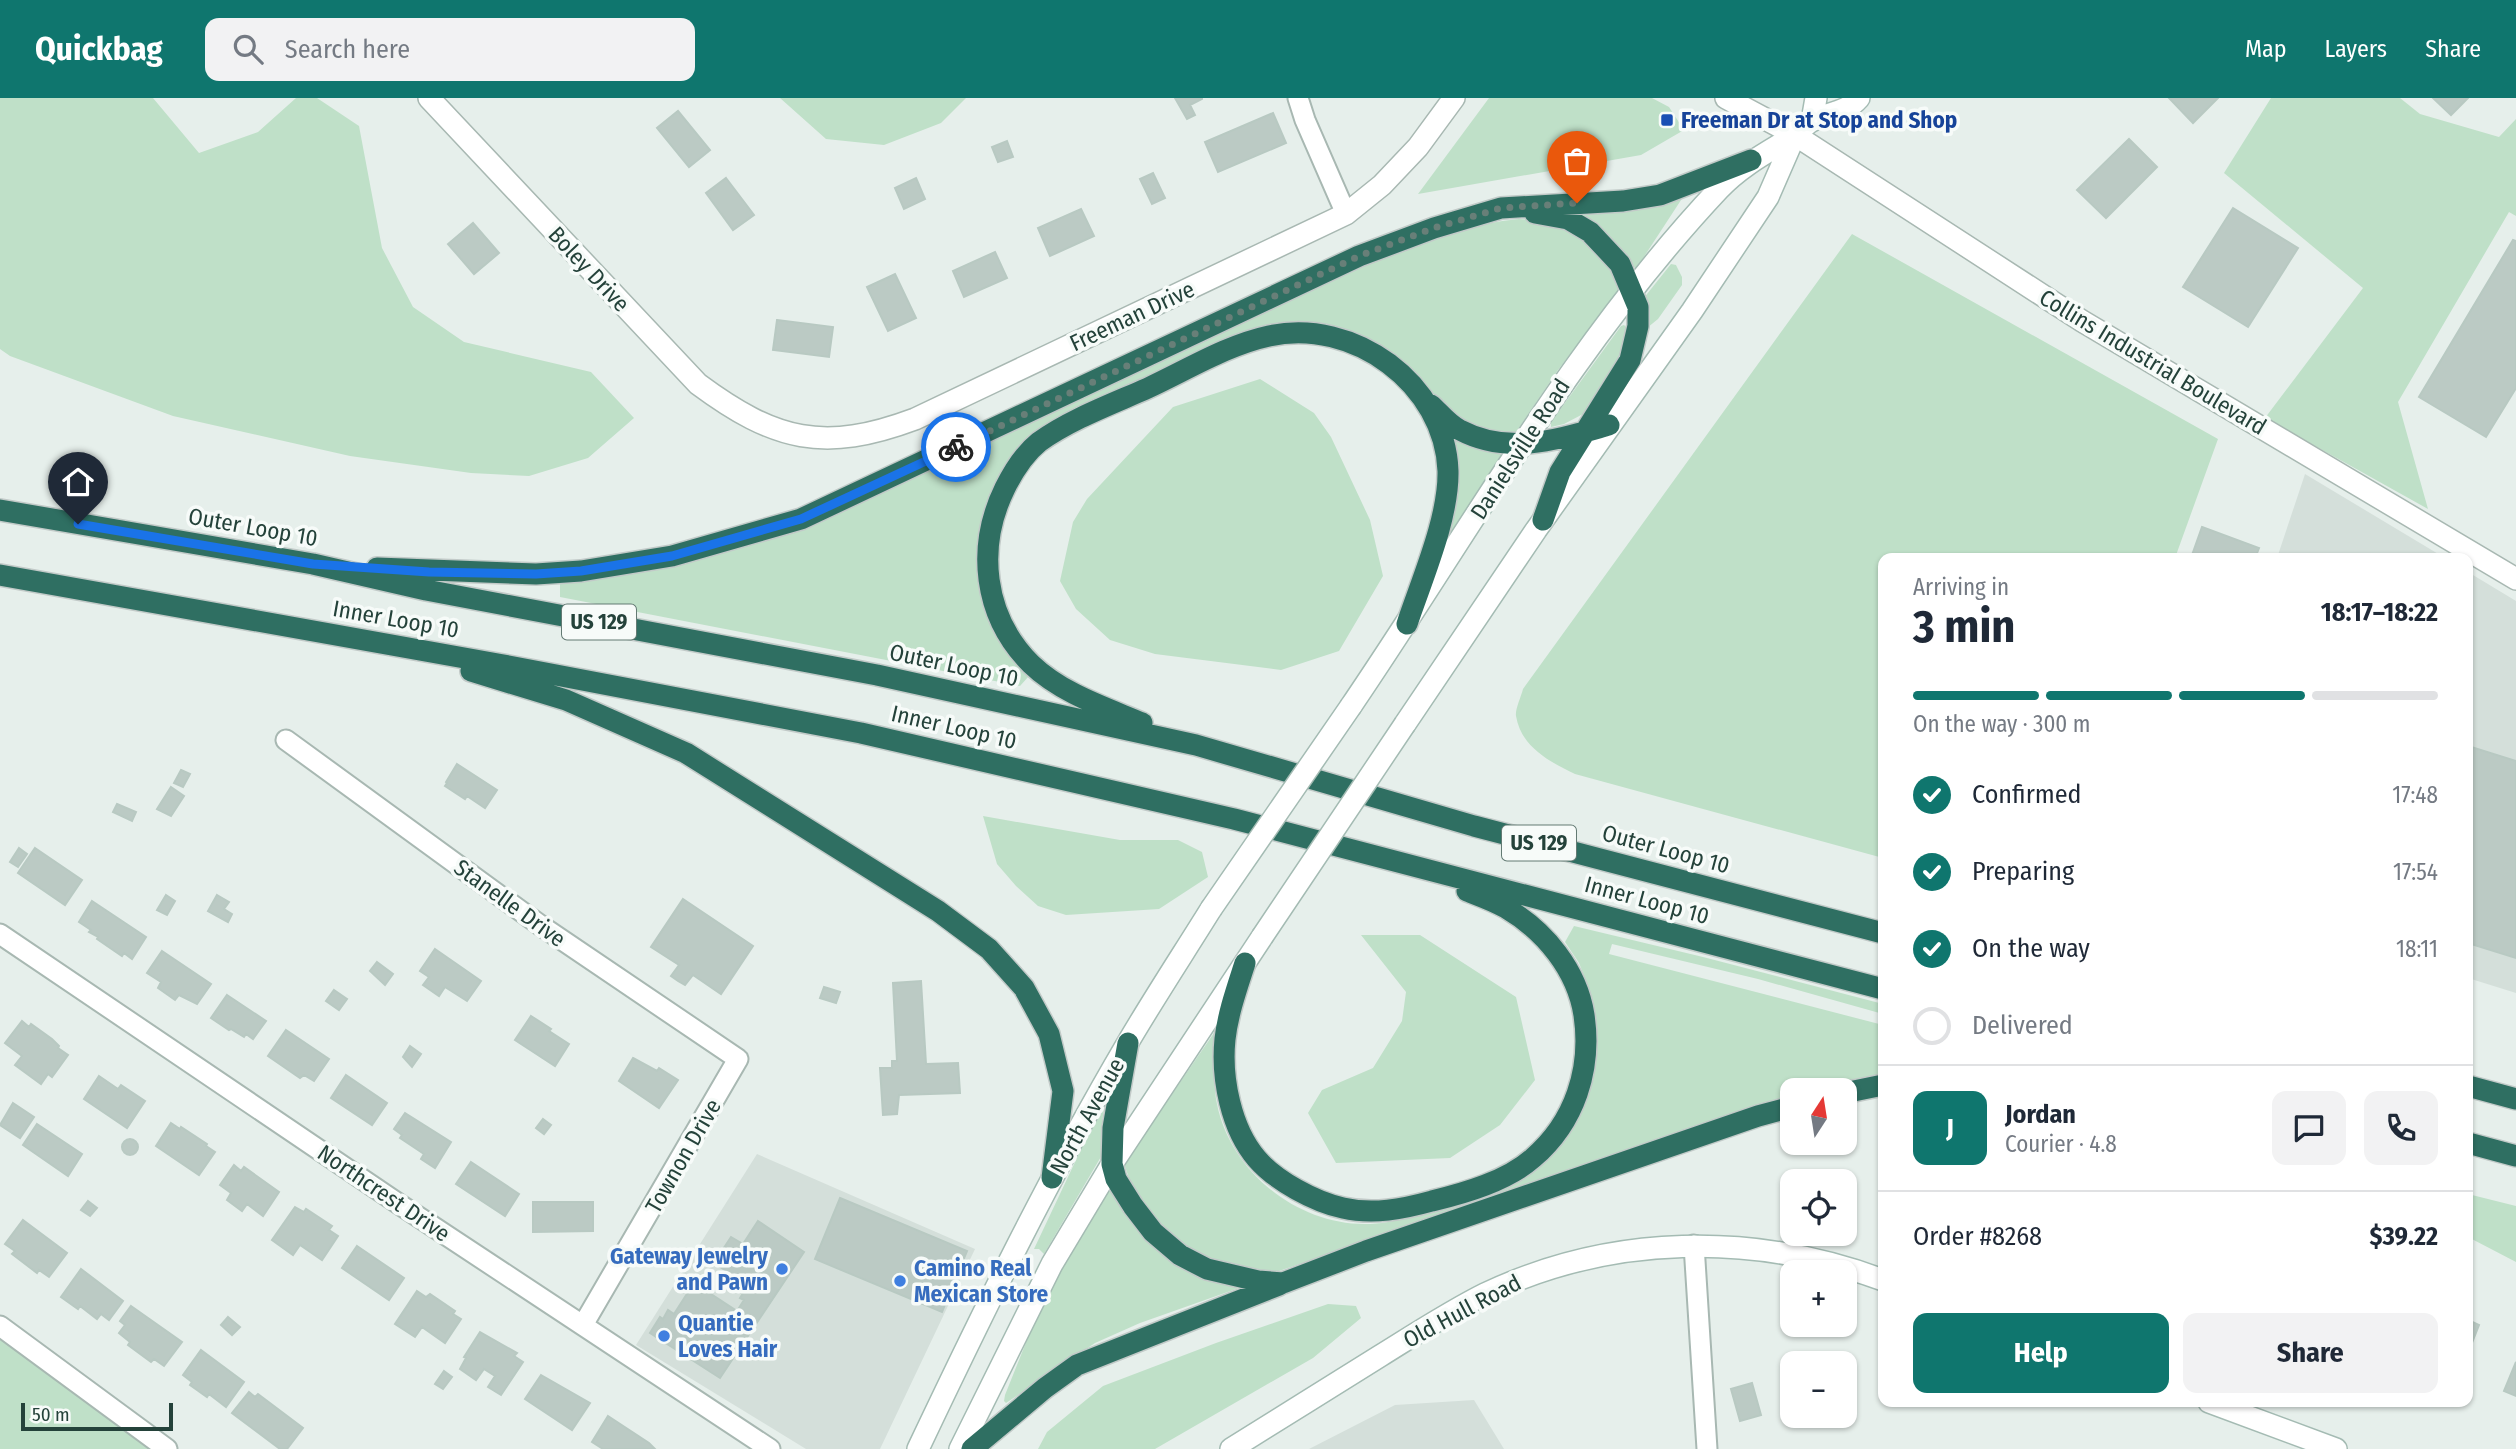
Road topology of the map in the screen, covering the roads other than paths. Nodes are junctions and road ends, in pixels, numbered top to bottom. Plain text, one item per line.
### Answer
1 (429, 98) edge
2 (1298, 98) edge
3 (1454, 98) edge
4 (1726, 98) edge
5 (1816, 98) edge
6 (1859, 98) edge
7 (1812, 121) junction
8 (1795, 135) junction
9 (1751, 160) junction
10 (1501, 208) junction
11 (1346, 214) junction
12 (1632, 290) junction
13 (1421, 396) junction
14 (762, 425) joint
15 (1609, 425) junction
16 (1586, 432) junction
17 (1522, 445) junction
18 (0, 510) edge
19 (1543, 520) junction
20 (2472, 553) edge
21 (2473, 553) edge
22 (313, 564) junction
23 (0, 575) edge
24 (2516, 579) edge
25 (1407, 624) junction
26 (323, 633) junction
27 (286, 740) dead end
28 (1196, 745) junction
29 (1287, 799) joint
30 (1338, 826) joint
31 (1395, 860) junction
32 (1878, 932) edge
33 (0, 934) edge
34 (1245, 963) junction
35 (1878, 988) edge
36 (1128, 1043) junction
37 (738, 1059) joint
38 (1878, 1086) edge
39 (2473, 1087) edge
40 (1857, 1090) edge
41 (2516, 1098) edge
42 (1780, 1110) edge
43 (2473, 1144) edge
44 (2516, 1156) edge
45 (1112, 1164) junction
46 (1052, 1178) junction
47 (1694, 1245) junction
48 (1878, 1278) edge
49 (1283, 1283) junction
50 (583, 1325) junction
51 (0, 1326) edge
52 (2223, 1407) edge
53 (167, 1449) edge
54 (769, 1449) edge
55 (918, 1449) edge
56 (961, 1449) edge
57 (972, 1449) edge
58 (1231, 1449) edge
59 (1707, 1449) edge
60 (2336, 1449) edge

1 - 14 main road, Boley Drive
2 - 11 street
3 - 11 main road, Freeman Drive
4 - 8 main road
5 - 7 main road
6 - 7 main road, Danielsville Road
7 - 8 main road, Danielsville Road
8 - 9 main road, Danielsville Road
8 - 15 main road, Danielsville Road
8 - 20 main road, Collins Industrial Boulevard
9 - 10 highway
9 - 12 main road, Danielsville Road
10 - 12 highway
10 - 22 highway
11 - 14 main road, Freeman Drive
12 - 16 highway
12 - 17 main road, Danielsville Road
13 - 17 highway
13 - 25 highway
13 - 28 highway
15 - 16 highway
15 - 19 main road, Danielsville Road
16 - 17 highway
16 - 19 highway
17 - 25 main road, Danielsville Road
18 - 22 highway, Outer Loop 10 / US 129
19 - 30 main road, Danielsville Road, bridge
21 - 24 main road, Collins Industrial Boulevard
22 - 28 highway, Outer Loop 10 / US 129
23 - 26 highway, Inner Loop 10 / US 129
25 - 29 main road, Danielsville Road, bridge
26 - 31 highway, Inner Loop 10 / US 129
26 - 46 highway
27 - 37 street, Stanelle Drive
28 - 32 highway, Outer Loop 10 / US 129
29 - 36 main road, North Avenue, bridge
30 - 34 main road, North Avenue, bridge
31 - 34 highway
31 - 35 highway, Inner Loop 10 / US 129
33 - 50 street, Northcrest Drive
34 - 45 main road, North Avenue
36 - 45 highway
36 - 46 main road, North Avenue
37 - 50 street, Townon Drive
38 - 40 highway
39 - 41 highway
42 - 49 highway
43 - 44 highway
45 - 49 highway
45 - 56 main road, North Avenue
46 - 55 main road, North Avenue
47 - 48 main road, Old Hull Road
47 - 58 main road, Old Hull Road
47 - 59 street
49 - 57 highway
50 - 54 street, Northcrest Drive
51 - 53 street
52 - 60 main road

